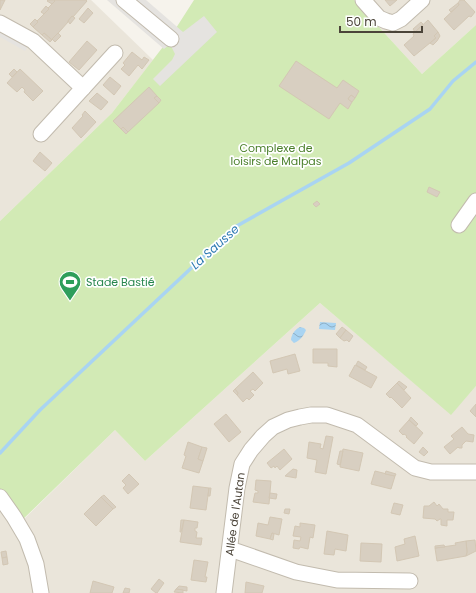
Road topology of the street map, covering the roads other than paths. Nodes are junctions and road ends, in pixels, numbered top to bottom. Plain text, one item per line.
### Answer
1 (124, 0) edge
2 (363, 0) edge
3 (422, 0) edge
4 (0, 23) edge
5 (171, 39) dead end
6 (115, 53) dead end
7 (83, 88) junction
8 (41, 134) dead end
9 (476, 201) edge
10 (458, 224) dead end
11 (476, 472) edge
12 (0, 497) edge
13 (230, 549) junction
14 (410, 581) dead end
15 (41, 593) edge
16 (224, 593) edge

1 - 5 street
2 - 3 street
4 - 7 street
6 - 7 street
7 - 8 street
9 - 10 street
11 - 13 street, Allée de l'Autan
12 - 15 street
13 - 14 street
13 - 16 street, Allée de l'Autan

